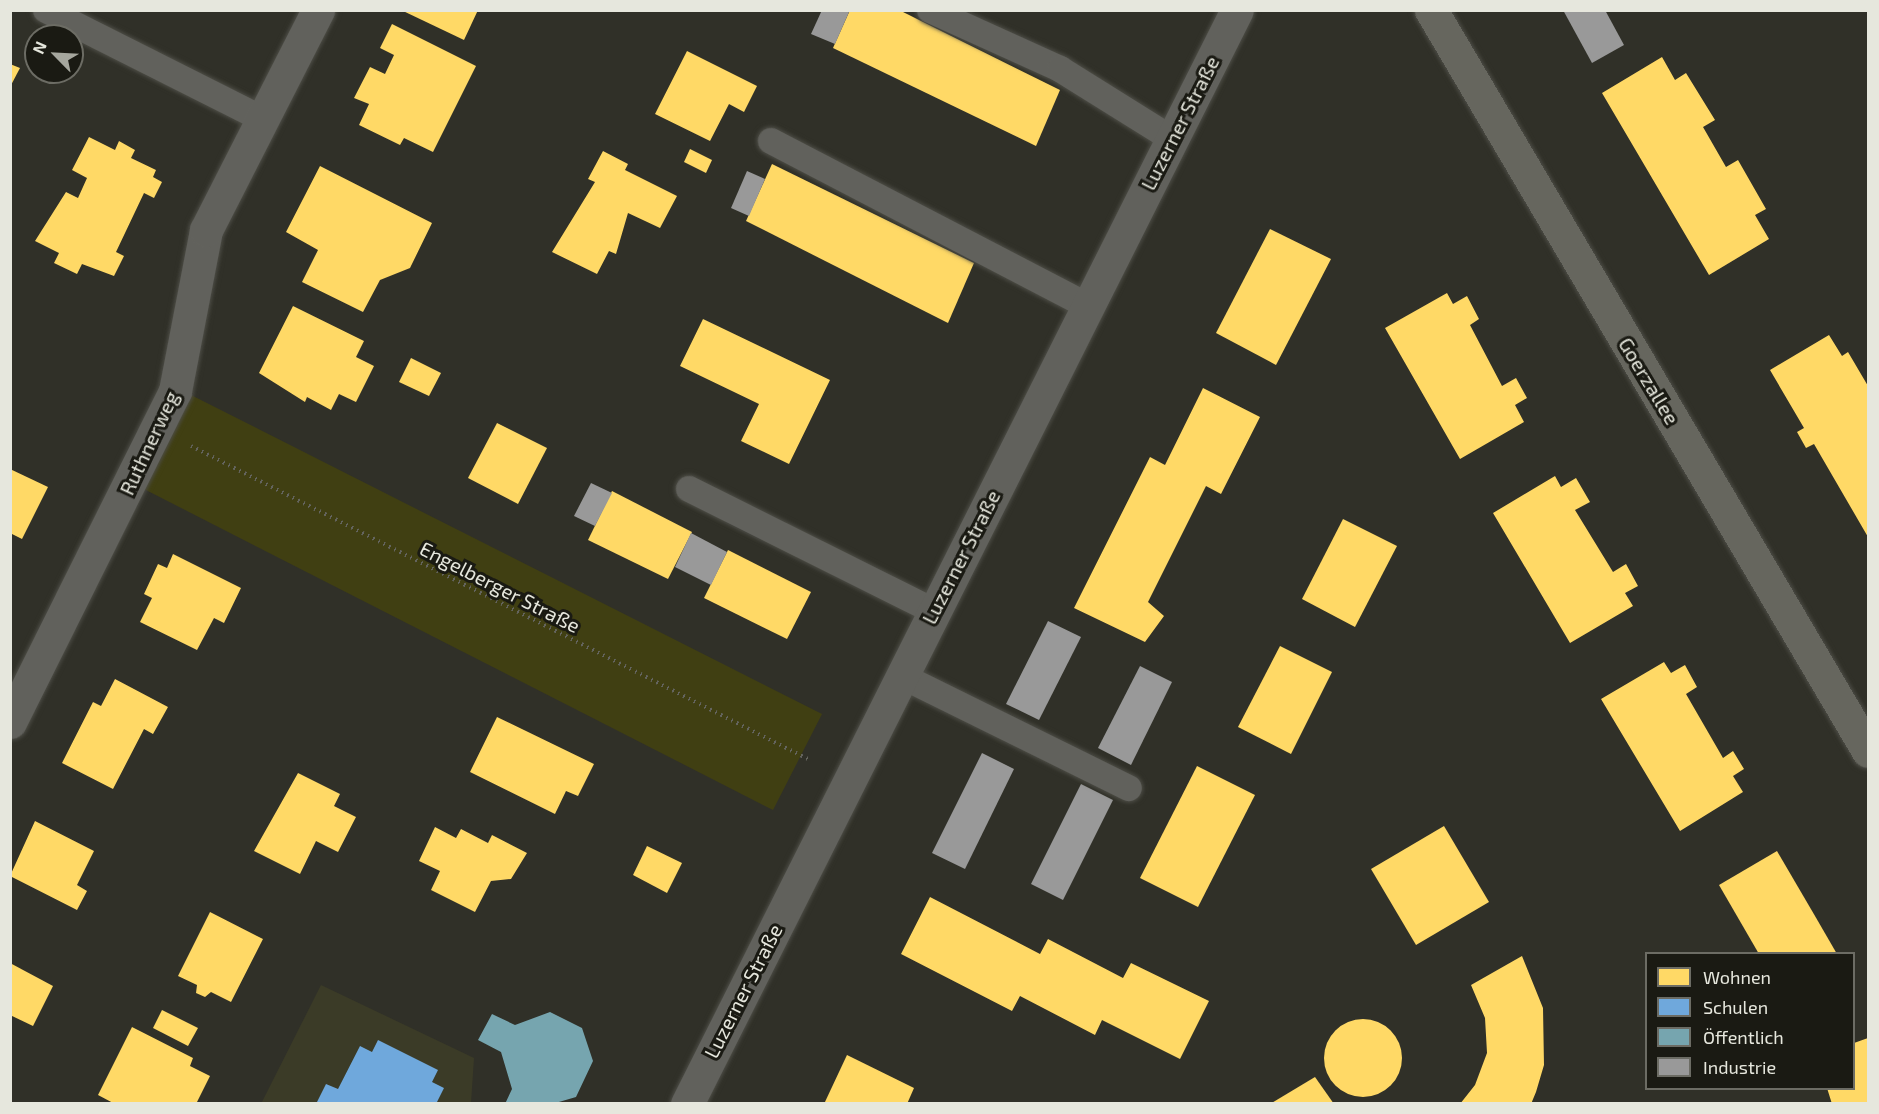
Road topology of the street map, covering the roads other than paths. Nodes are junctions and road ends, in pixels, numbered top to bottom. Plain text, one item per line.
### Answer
1 (46, 10) edge
2 (318, 10) edge
3 (930, 10) edge
4 (1237, 10) edge
5 (1431, 10) edge
6 (263, 119) junction
7 (1172, 139) junction
8 (771, 141) dead end
9 (1088, 306) junction
10 (688, 489) dead end
11 (934, 611) junction
12 (902, 676) junction
13 (10, 722) edge
14 (1869, 751) edge
15 (1129, 788) dead end
16 (687, 1104) edge

1 - 6 lane
2 - 6 street, Ruthnerweg
3 - 7 lane
4 - 7 street, Luzerner Straße
5 - 14 main road, Goerzallee
6 - 13 street, Ruthnerweg
7 - 9 street, Luzerner Straße
8 - 9 lane
9 - 11 street, Luzerner Straße
10 - 11 lane
11 - 12 street, Luzerner Straße
12 - 15 lane
12 - 16 street, Luzerner Straße

